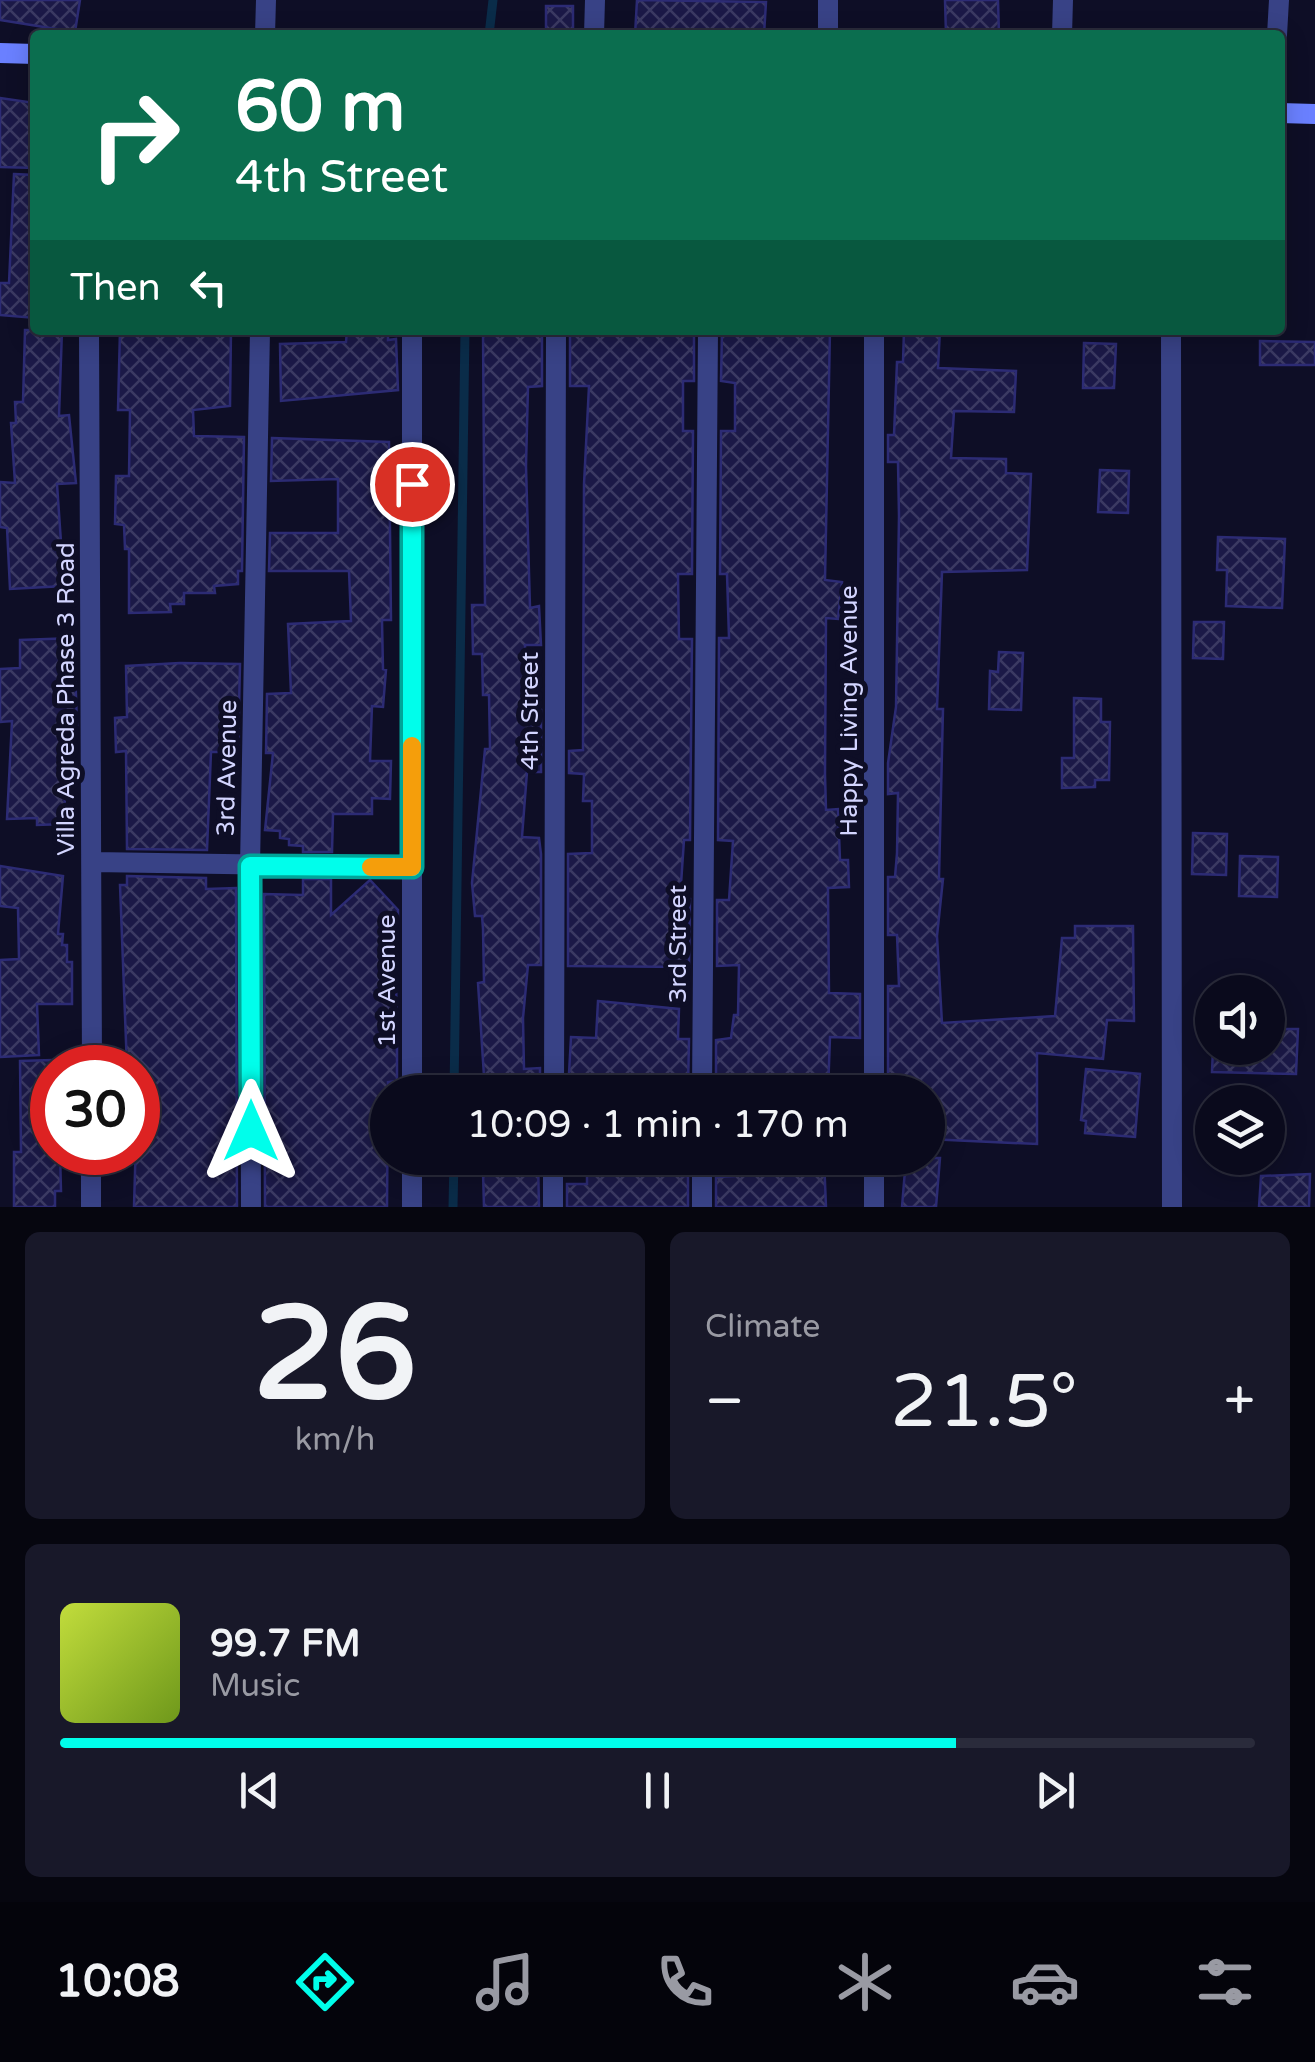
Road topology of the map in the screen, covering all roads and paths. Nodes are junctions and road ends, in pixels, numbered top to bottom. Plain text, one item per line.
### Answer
1 (266, 0) edge
2 (595, 0) edge
3 (828, 0) edge
4 (1063, 0) edge
5 (1278, 0) edge
6 (266, 30) edge
7 (594, 30) edge
8 (828, 30) edge
9 (1062, 30) edge
10 (1277, 30) edge
11 (0, 53) edge
12 (30, 54) edge
13 (1285, 113) edge
14 (1315, 114) edge
15 (89, 335) edge
16 (260, 335) edge
17 (412, 335) edge
18 (556, 335) edge
19 (708, 335) edge
20 (874, 335) edge
21 (1171, 335) edge
22 (92, 862) junction
23 (250, 866) junction
24 (412, 867) junction
25 (92, 1045) edge
26 (412, 1075) edge
27 (554, 1075) edge
28 (702, 1075) edge
29 (874, 1075) edge
30 (91, 1175) edge
31 (412, 1175) edge
32 (554, 1175) edge
33 (702, 1175) edge
34 (874, 1175) edge
35 (91, 1207) edge
36 (251, 1207) edge
37 (412, 1207) edge
38 (553, 1207) edge
39 (702, 1207) edge
40 (874, 1207) edge
41 (1172, 1207) edge

1 - 6 street
2 - 7 street
3 - 8 street
4 - 9 street
5 - 10 street
11 - 12 street
13 - 14 street
15 - 22 street, Villa Agreda Phase 3 Road
16 - 23 street, 3rd Avenue
17 - 24 street, 1st Avenue
18 - 27 street, 4th Street
19 - 28 street, 3rd Street
20 - 29 street, Happy Living Avenue
21 - 41 street
22 - 23 street
22 - 25 street, Villa Agreda Phase 3 Road
23 - 24 street
23 - 36 street, 3rd Avenue
24 - 26 street, 1st Avenue
30 - 35 street
31 - 37 street
32 - 38 street
33 - 39 street
34 - 40 street

